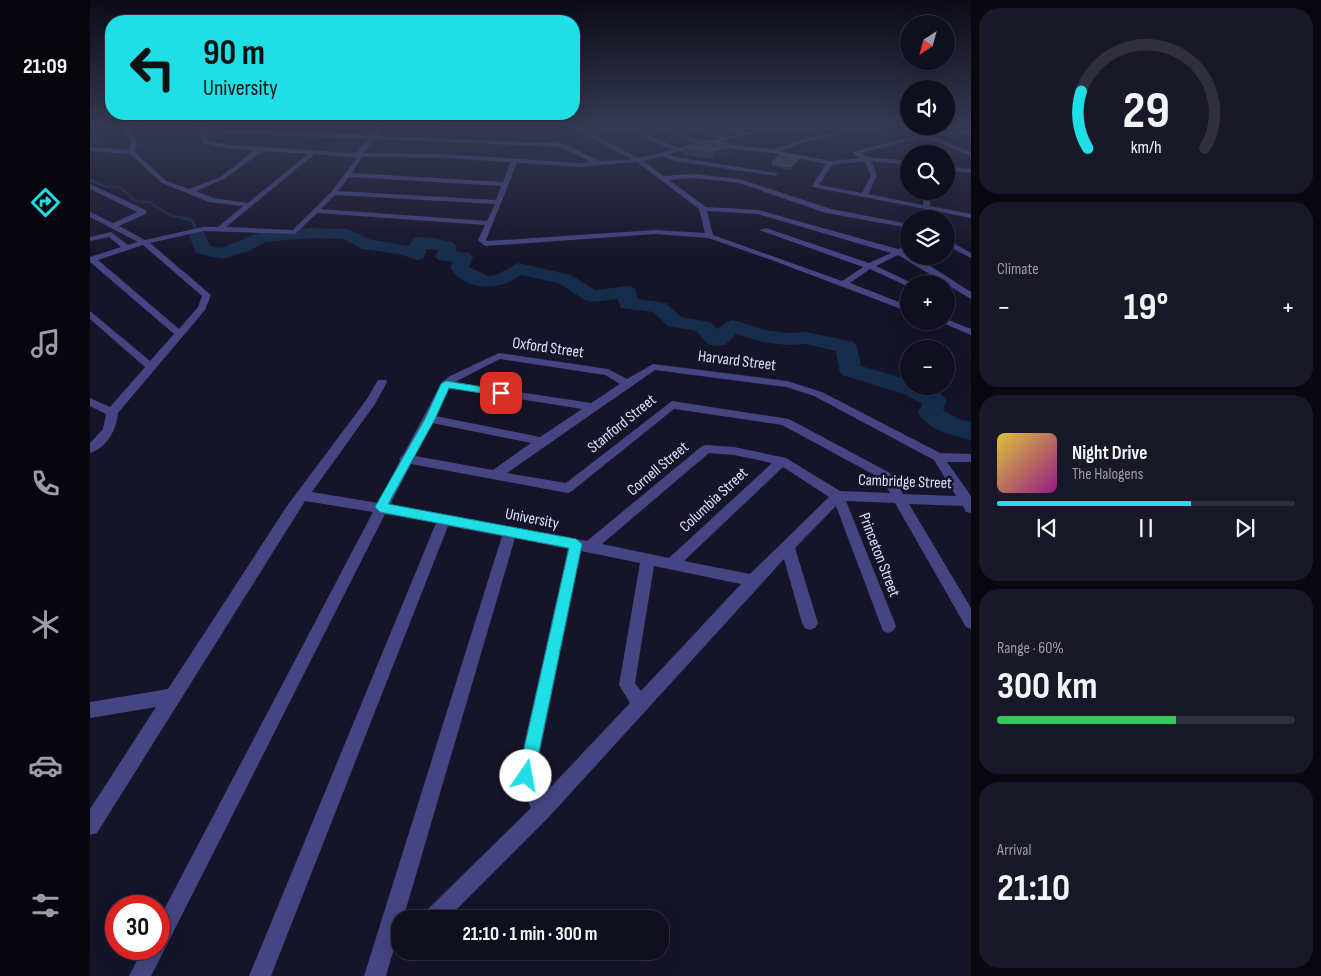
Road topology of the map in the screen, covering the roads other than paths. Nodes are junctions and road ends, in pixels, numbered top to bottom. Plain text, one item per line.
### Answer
1 (151, 170) edge
2 (233, 170) edge
3 (293, 170) edge
4 (352, 170) edge
5 (511, 170) edge
6 (651, 170) edge
7 (744, 170) edge
8 (826, 170) edge
9 (872, 170) edge
10 (775, 174) dead end
11 (348, 175) junction
12 (662, 178) junction
13 (506, 184) junction
14 (90, 186) edge
15 (188, 192) junction
16 (333, 193) junction
17 (864, 196) junction
18 (927, 200) edge
19 (499, 202) junction
20 (250, 205) junction
21 (926, 207) junction
22 (703, 210) junction
23 (316, 211) junction
24 (90, 214) edge
25 (971, 216) edge
26 (490, 223) junction
27 (900, 224) edge
28 (112, 226) junction
29 (221, 228) junction
30 (763, 230) dead end
31 (709, 236) junction
32 (90, 239) edge
33 (144, 242) junction
34 (955, 247) edge
35 (127, 248) junction
36 (898, 252) junction
37 (971, 256) edge
38 (91, 260) edge
39 (869, 266) junction
40 (900, 280) edge
41 (843, 284) junction
42 (971, 296) edge
43 (900, 306) edge
44 (90, 314) edge
45 (955, 326) edge
46 (971, 332) edge
47 (180, 334) junction
48 (151, 367) junction
49 (382, 382) dead end
50 (446, 384) junction
51 (627, 384) junction
52 (90, 402) edge
53 (593, 407) junction
54 (112, 412) junction
55 (430, 419) junction
56 (542, 441) junction
57 (90, 449) edge
58 (938, 457) junction
59 (971, 458) edge
60 (406, 459) junction
61 (782, 461) junction
62 (496, 474) junction
63 (304, 496) junction
64 (838, 496) junction
65 (900, 499) junction
66 (969, 503) edge
67 (380, 507) junction
68 (444, 520) junction
69 (510, 532) junction
70 (583, 546) junction
71 (788, 548) junction
72 (648, 559) junction
73 (671, 564) junction
74 (753, 582) junction
75 (971, 622) edge
76 (810, 623) dead end
77 (888, 626) dead end
78 (171, 697) junction
79 (641, 704) junction
80 (90, 710) edge
81 (541, 812) junction
82 (90, 826) edge
83 (400, 910) edge
84 (441, 910) edge
85 (170, 918) edge
86 (391, 935) edge
87 (148, 960) edge
88 (140, 976) edge
89 (260, 976) edge
90 (375, 976) edge

1 - 15 street
2 - 15 street
3 - 20 street
4 - 11 street
5 - 13 street
6 - 12 street
7 - 10 street
8 - 17 street
9 - 17 street
11 - 13 street
11 - 16 street
12 - 22 street
12 - 27 street
13 - 19 street
14 - 28 street
15 - 20 street
16 - 19 street
16 - 23 street
17 - 21 street
18 - 21 street
19 - 26 street
20 - 29 street
21 - 25 street
22 - 31 street
22 - 36 street
23 - 26 street
23 - 29 street
24 - 28 street
26 - 31 street
28 - 33 street
29 - 33 street
30 - 39 street
31 - 41 street
32 - 35 street
33 - 35 street
33 - 47 street
34 - 37 street
35 - 38 street
36 - 39 street
36 - 42 street
38 - 47 street
39 - 40 street
39 - 41 street
41 - 43 street
44 - 48 street
45 - 46 street
47 - 48 street
48 - 54 street
49 - 63 street
50 - 51 street, Oxford Street
50 - 53 street
50 - 55 street
51 - 53 street, Harvard Street
51 - 58 street, Harvard Street
52 - 54 street
53 - 56 street, Harvard Street
54 - 57 street
55 - 56 street
55 - 60 street
56 - 62 street, Harvard Street
58 - 59 street
58 - 66 street, Harvard Street
60 - 62 street, Stanford Street
60 - 67 street
61 - 64 street, Cornell Street
61 - 70 street, Cornell Street
61 - 73 street, Columbia Street
62 - 65 street, Stanford Street
63 - 67 street, University
63 - 78 street
64 - 65 street, Cambridge Street
64 - 71 street
64 - 77 street, Princeton Street
65 - 66 street, Cambridge Street
65 - 75 street, Stanford Street
67 - 68 street, University
67 - 85 street
68 - 69 street, University
68 - 89 street
69 - 70 street, University
69 - 83 street
70 - 72 street, University
70 - 81 street
71 - 74 street
71 - 76 street
72 - 73 street, University
72 - 79 street
73 - 74 street, University
74 - 79 street
78 - 80 street
78 - 82 street
79 - 81 street
81 - 84 street
86 - 90 street
87 - 88 street

